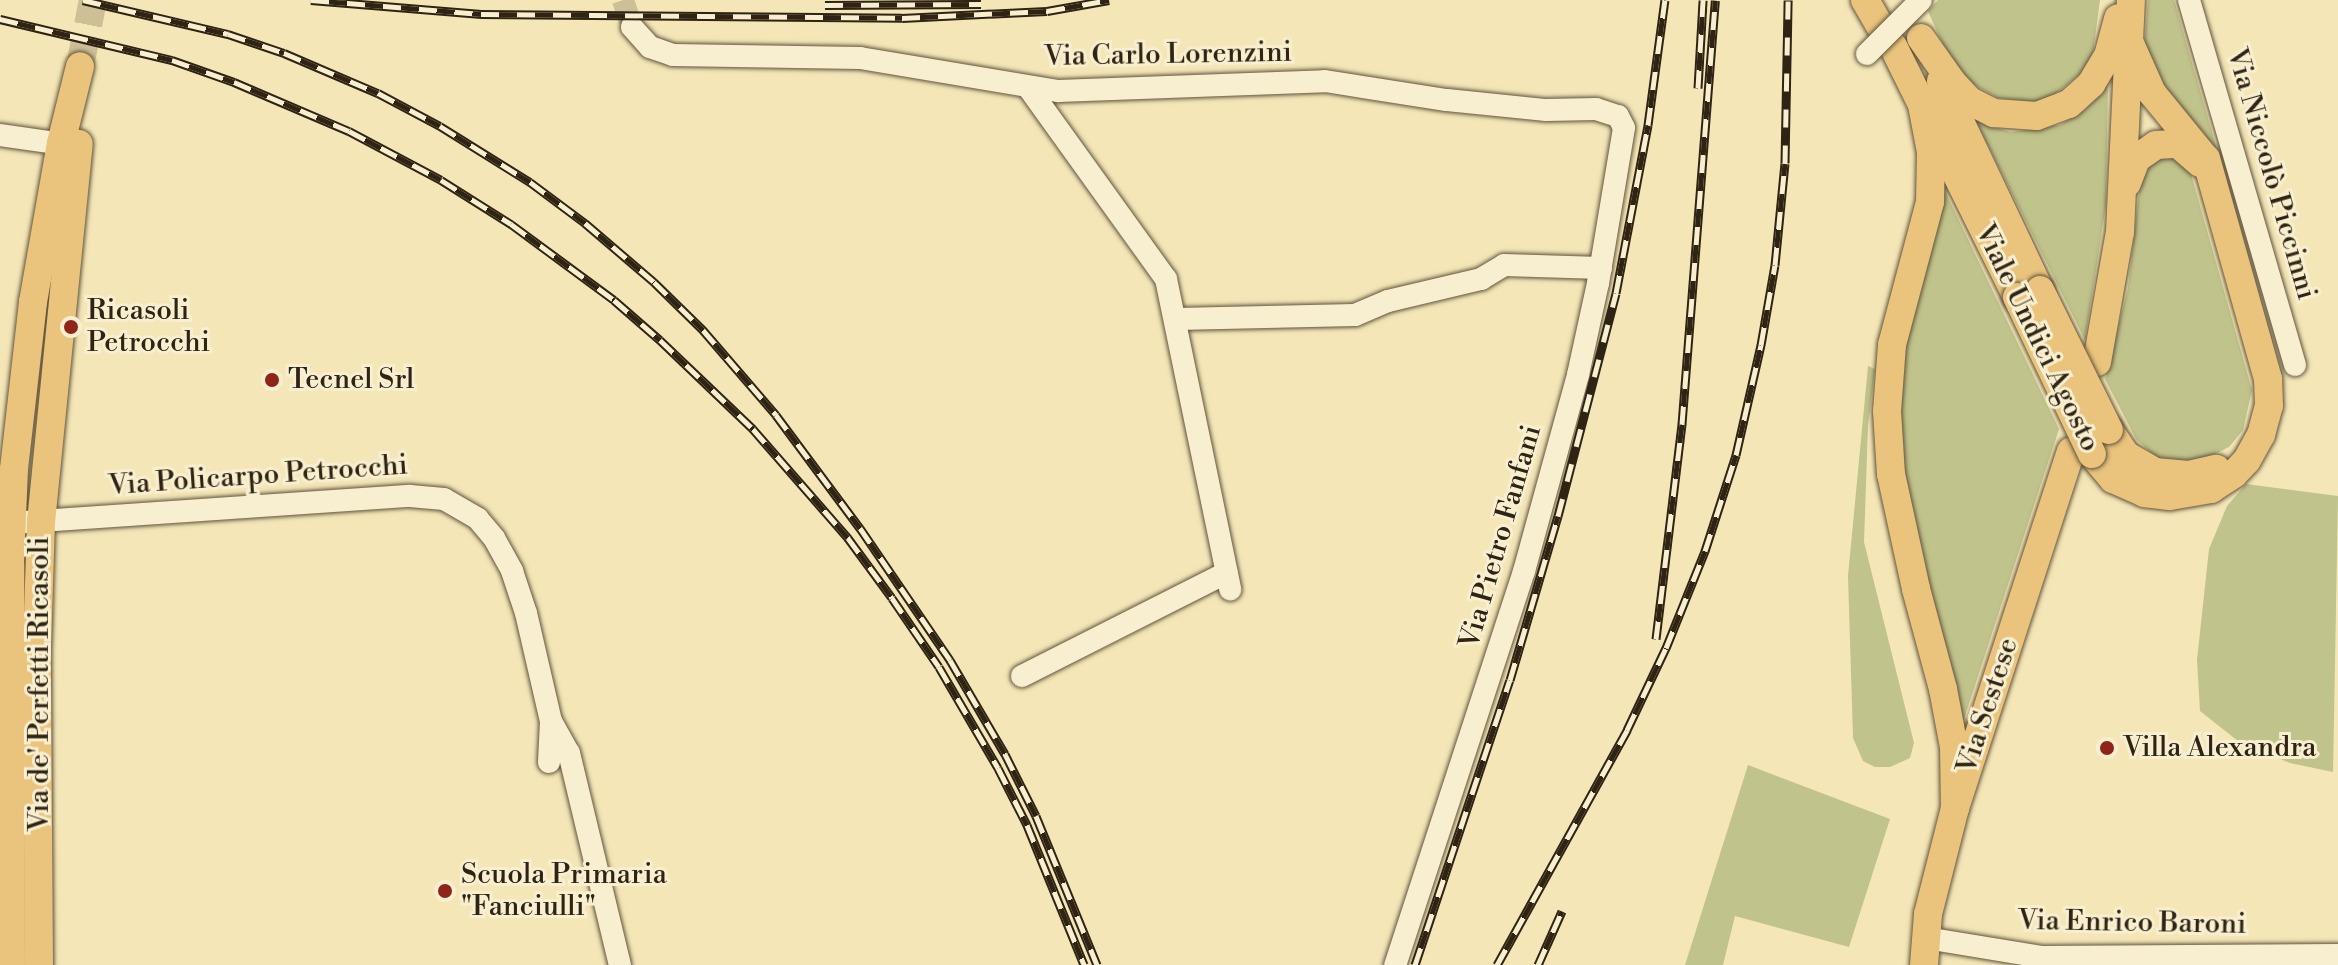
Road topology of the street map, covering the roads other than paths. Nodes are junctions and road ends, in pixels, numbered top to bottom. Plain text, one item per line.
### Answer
1 (1865, 0) edge
2 (2122, 0) edge
3 (2131, 0) edge
4 (2189, 0) edge
5 (1911, 13) edge
6 (632, 27) tunnel mouth
7 (2129, 41) junction
8 (1880, 42) junction
9 (79, 69) tunnel mouth
10 (1028, 87) junction
11 (1922, 105) junction
12 (1618, 116) joint
13 (0, 135) edge
14 (70, 145) junction
15 (2215, 192) junction
16 (2122, 205) junction
17 (1601, 268) junction
18 (2028, 294) junction
19 (1177, 319) junction
20 (2097, 362) dead end
21 (2295, 365) dead end
22 (21, 413) junction
23 (51, 415) junction
24 (2254, 447) junction
25 (2082, 452) junction
26 (41, 522) junction
27 (11, 523) junction
28 (1022, 676) dead end
29 (551, 721) junction
30 (549, 762) dead end
31 (1955, 808) junction
32 (1925, 951) edge
33 (2338, 955) edge
34 (8, 957) edge
35 (39, 959) edge
36 (2296, 960) edge
37 (2041, 961) edge
38 (620, 965) edge
39 (1395, 965) edge

1 - 8 main road, Viale Undici Agosto
2 - 5 main road
3 - 7 main road
4 - 21 street, Via Niccolò Piccinni
5 - 8 street, bridge
5 - 18 main road, Viale Undici Agosto
6 - 10 street, Via Carlo Lorenzini
7 - 15 main road, Viale Undici Agosto
7 - 16 main road
8 - 11 main road, Viale Undici Agosto
9 - 14 main road, Via de' Perfetti Ricasoli
10 - 12 street, Via Carlo Lorenzini
10 - 19 street
11 - 18 main road, Viale Undici Agosto
11 - 31 main road
12 - 17 street, Via Pietro Fanfani
13 - 14 street
14 - 22 main road, Via de' Perfetti Ricasoli
14 - 23 main road, Via de' Perfetti Ricasoli
15 - 16 main road, Viale Undici Agosto
15 - 24 main road, Viale Undici Agosto
16 - 20 main road
17 - 19 street
17 - 39 street, Via Pietro Fanfani
18 - 24 main road, Viale Undici Agosto, bridge
18 - 25 main road, Viale Undici Agosto, bridge
19 - 28 street
22 - 23 street
22 - 27 main road, Via de' Perfetti Ricasoli
23 - 26 main road, Via de' Perfetti Ricasoli
24 - 25 main road, Viale Undici Agosto
25 - 31 main road, Via Sestese
26 - 27 street, Via Policarpo Petrocchi
26 - 29 street, Via Policarpo Petrocchi
26 - 35 main road, Via de' Perfetti Ricasoli
27 - 34 main road, Via de' Perfetti Ricasoli
29 - 30 street, Via Policarpo Petrocchi
29 - 38 street, Via Policarpo Petrocchi
31 - 32 main road, Via Sestese
32 - 37 street, Via Enrico Baroni
33 - 36 street, Via Enrico Baroni
34 - 35 street, Via de' Perfetti Ricasoli
36 - 37 street, Via Enrico Baroni

